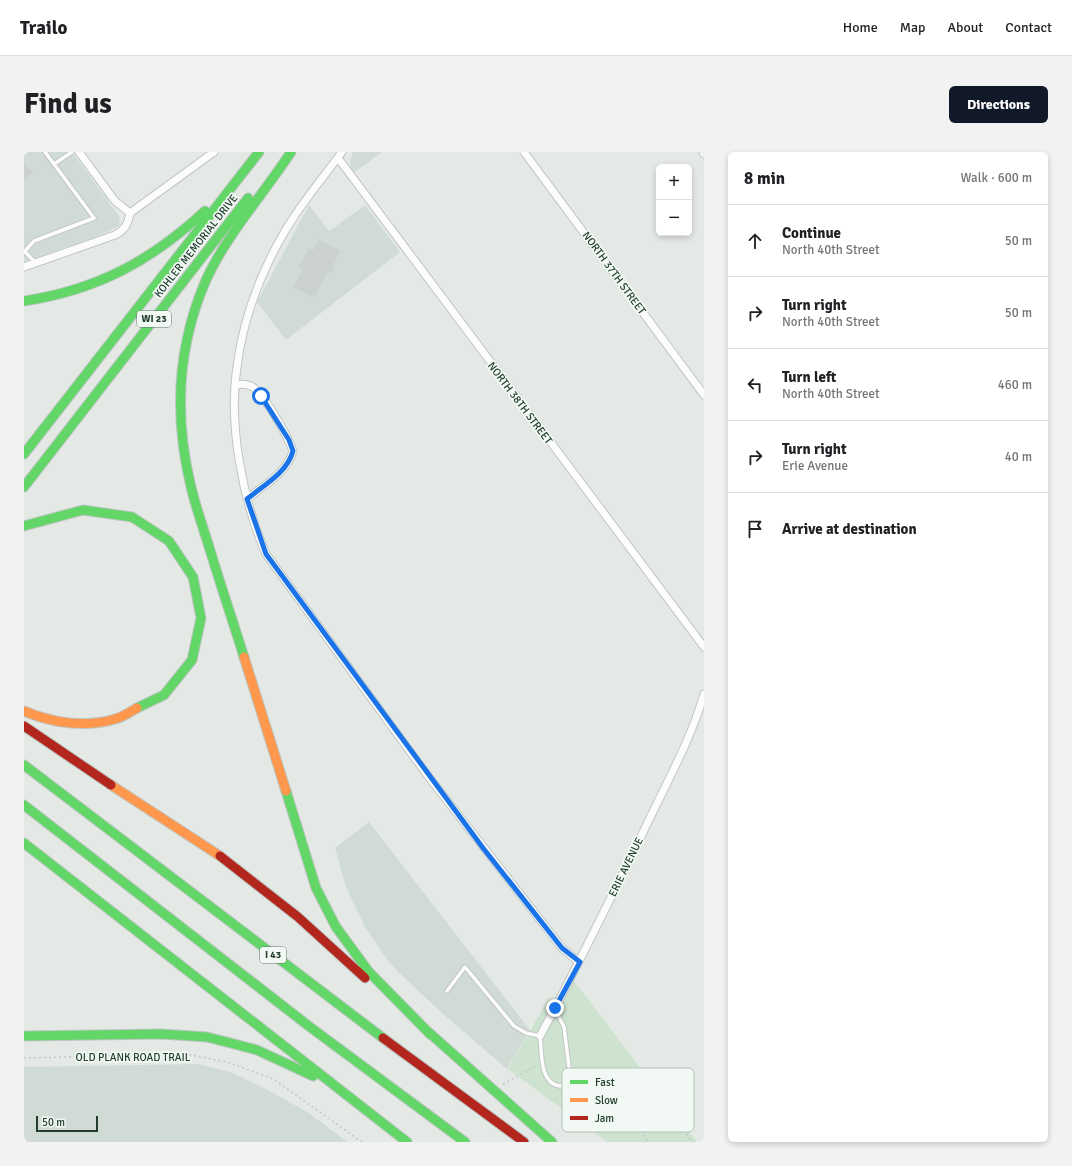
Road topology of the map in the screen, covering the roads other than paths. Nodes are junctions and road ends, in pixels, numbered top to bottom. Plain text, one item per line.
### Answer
1 (45, 152) edge
2 (72, 152) edge
3 (79, 152) edge
4 (214, 152) edge
5 (258, 152) edge
6 (284, 152) edge
7 (292, 152) edge
8 (524, 152) edge
9 (340, 155) edge
10 (54, 164) junction
11 (130, 214) junction
12 (24, 251) edge
13 (37, 263) junction
14 (24, 267) edge
15 (24, 301) edge
16 (235, 385) junction
17 (704, 395) edge
18 (24, 454) edge
19 (24, 487) edge
20 (247, 499) junction
21 (24, 526) edge
22 (704, 647) edge
23 (704, 694) edge
24 (24, 711) edge
25 (24, 726) edge
26 (24, 765) edge
27 (24, 805) edge
28 (24, 843) edge
29 (580, 962) junction
30 (447, 991) dead end
31 (555, 1008) junction
32 (431, 1034) junction
33 (24, 1036) edge
34 (540, 1036) junction
35 (570, 1068) edge
36 (562, 1086) edge
37 (351, 1098) junction
38 (407, 1142) edge
39 (465, 1142) edge
40 (524, 1142) edge
41 (552, 1142) edge

1 - 10 lane
2 - 10 lane
3 - 11 street
4 - 11 street
5 - 15 highway
5 - 18 highway, KOHLER MEMORIAL DRIVE / WI 23
6 - 19 highway, KOHLER MEMORIAL DRIVE / WI 23
7 - 32 highway
8 - 17 street, NORTH 37TH STREET
9 - 16 street
9 - 22 street, NORTH 38TH STREET
10 - 12 lane
11 - 13 street
12 - 13 lane
13 - 14 street
16 - 20 street
16 - 20 street
20 - 29 street
21 - 24 highway
23 - 29 street, ERIE AVENUE
25 - 32 highway
26 - 40 highway, I 43
27 - 39 highway
28 - 37 highway
29 - 31 street, ERIE AVENUE
30 - 34 lane
31 - 34 street, ERIE AVENUE
31 - 35 lane
32 - 41 highway
33 - 37 highway
34 - 36 lane
37 - 38 highway

